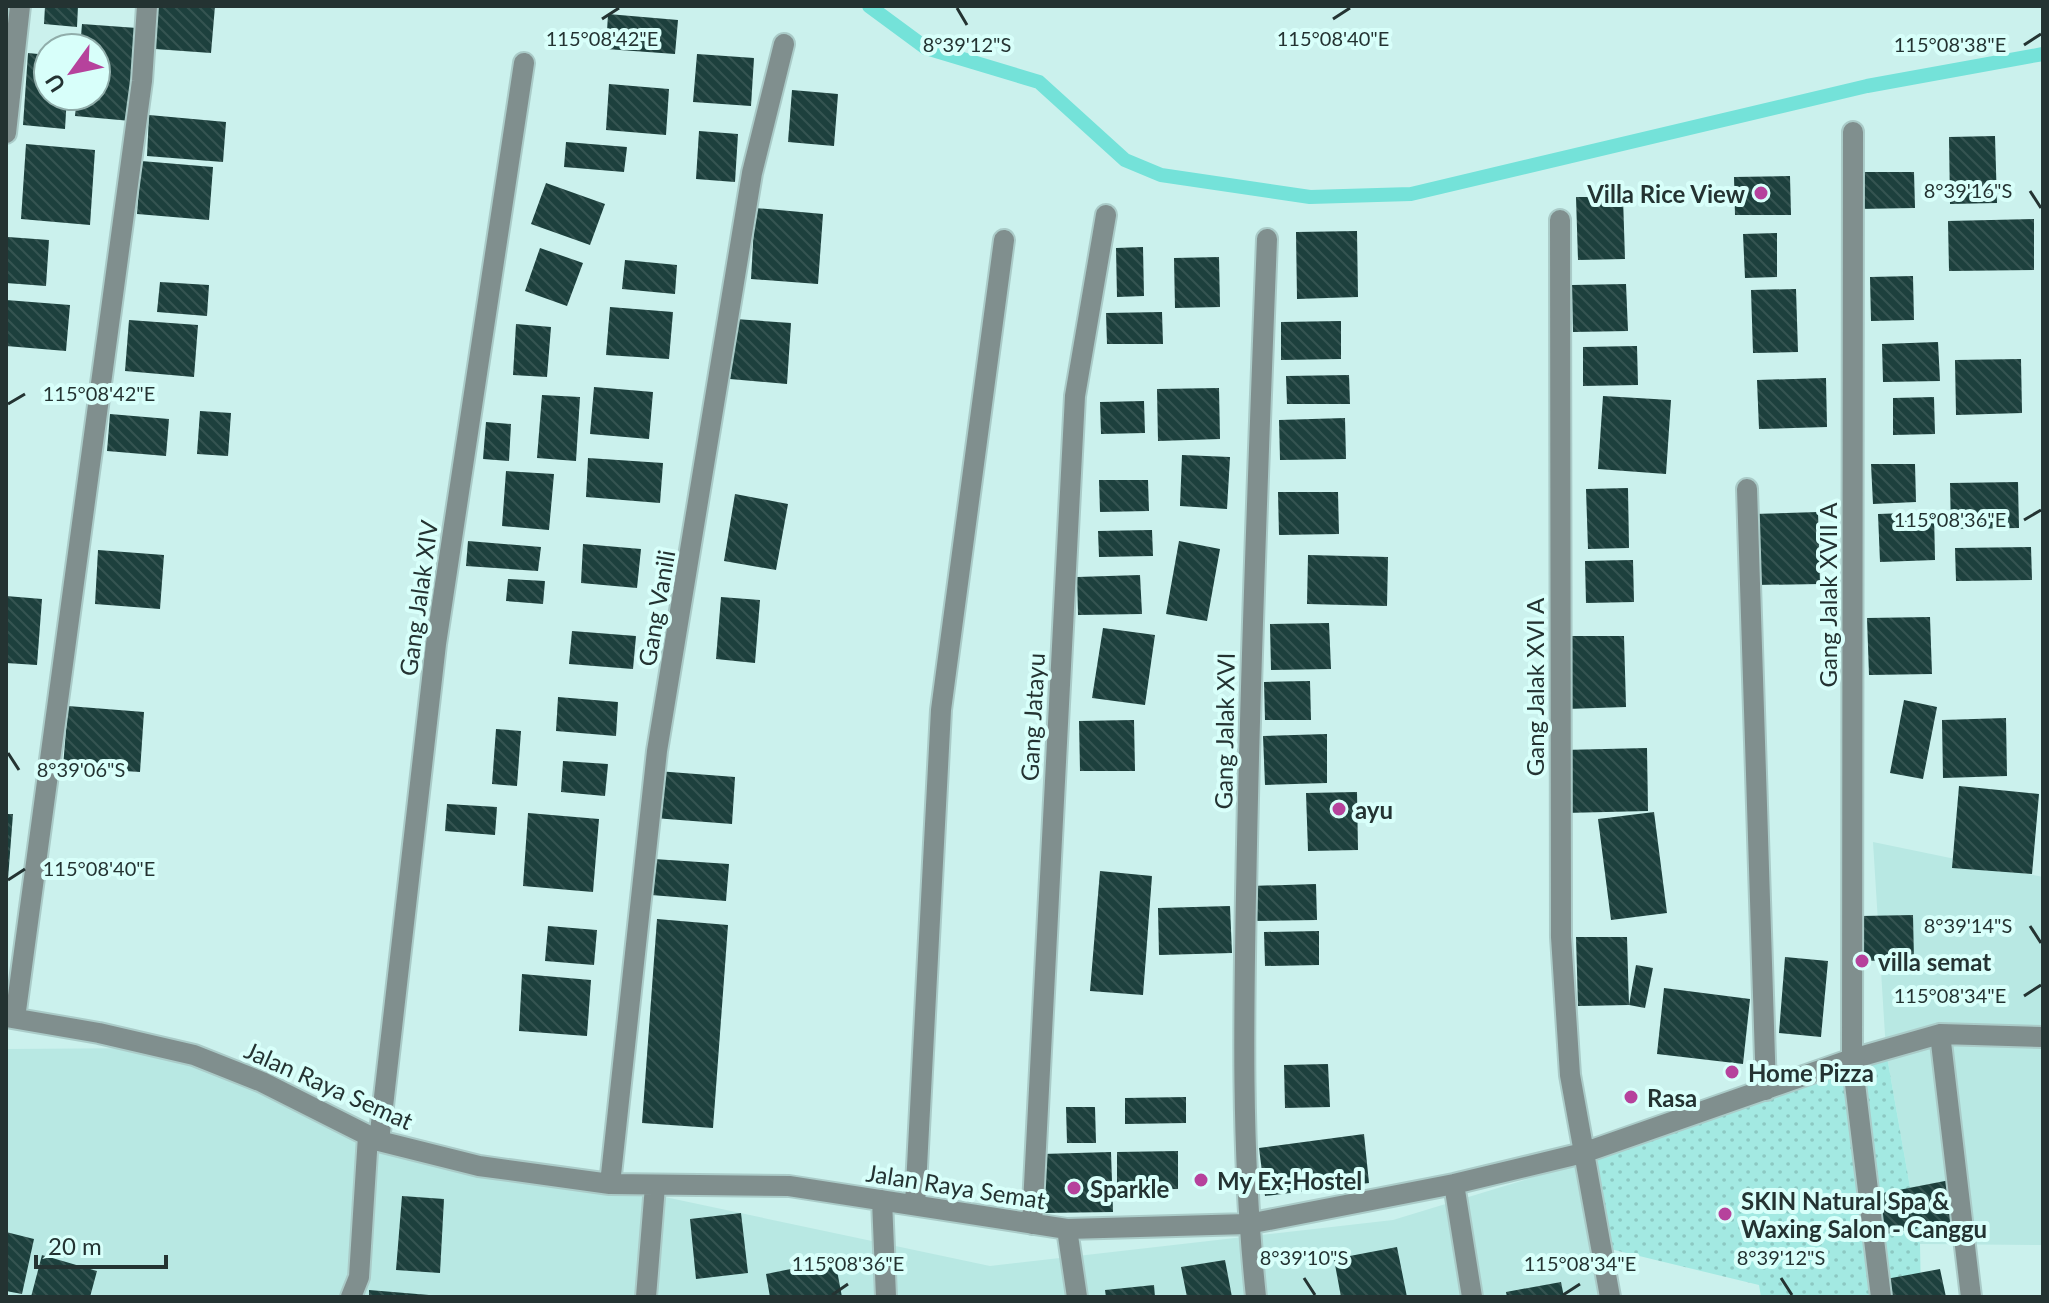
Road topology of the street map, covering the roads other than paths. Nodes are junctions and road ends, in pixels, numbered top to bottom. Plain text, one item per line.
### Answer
1 (20, 6) edge
2 (147, 6) edge
3 (784, 44) dead end
4 (524, 63) dead end
5 (1853, 132) dead end
6 (6, 133) edge
7 (1106, 215) dead end
8 (1560, 220) dead end
9 (1267, 239) dead end
10 (1004, 240) dead end
11 (1747, 489) dead end
12 (11, 1018) edge
13 (1940, 1034) junction
14 (2043, 1037) edge
15 (1852, 1059) junction
16 (1766, 1090) junction
17 (373, 1138) junction
18 (1583, 1153) junction
19 (610, 1184) junction
20 (1454, 1184) junction
21 (655, 1186) junction
22 (882, 1200) junction
23 (915, 1205) junction
24 (1032, 1224) junction
25 (1248, 1224) junction
26 (1067, 1229) junction
27 (351, 1297) edge
28 (646, 1297) edge
29 (886, 1297) edge
30 (1077, 1297) edge
31 (1256, 1297) edge
32 (1472, 1297) edge
33 (1610, 1297) edge
34 (1881, 1297) edge
35 (1971, 1297) edge

1 - 6 street
2 - 12 street
3 - 19 street, Gang Vanili
4 - 17 street, Gang Jalak XIV
5 - 15 street, Gang Jalak XVII A
7 - 24 street, Gang Jatayu
8 - 18 street, Gang Jalak XVI A
9 - 25 street, Gang Jalak XVI
10 - 23 street
11 - 16 street
12 - 17 street, Jalan Raya Semat
13 - 14 street, Jalan Raya Semat
13 - 15 street, Jalan Raya Semat
13 - 35 street
15 - 16 street, Jalan Raya Semat
15 - 34 street, Gang Jalak XVII A
16 - 18 street, Jalan Raya Semat
17 - 19 street, Jalan Raya Semat
17 - 27 street, Gang Jalak XIV
18 - 20 street, Jalan Raya Semat
18 - 33 street, Gang Jalak XVI A
19 - 21 street, Jalan Raya Semat
20 - 25 street, Jalan Raya Semat
20 - 32 street
21 - 22 street, Jalan Raya Semat
21 - 28 street
22 - 23 street, Jalan Raya Semat
22 - 29 street
23 - 24 street, Jalan Raya Semat
24 - 26 street, Jalan Raya Semat
25 - 26 street, Jalan Raya Semat
25 - 31 street, Gang Jalak XVI
26 - 30 street

